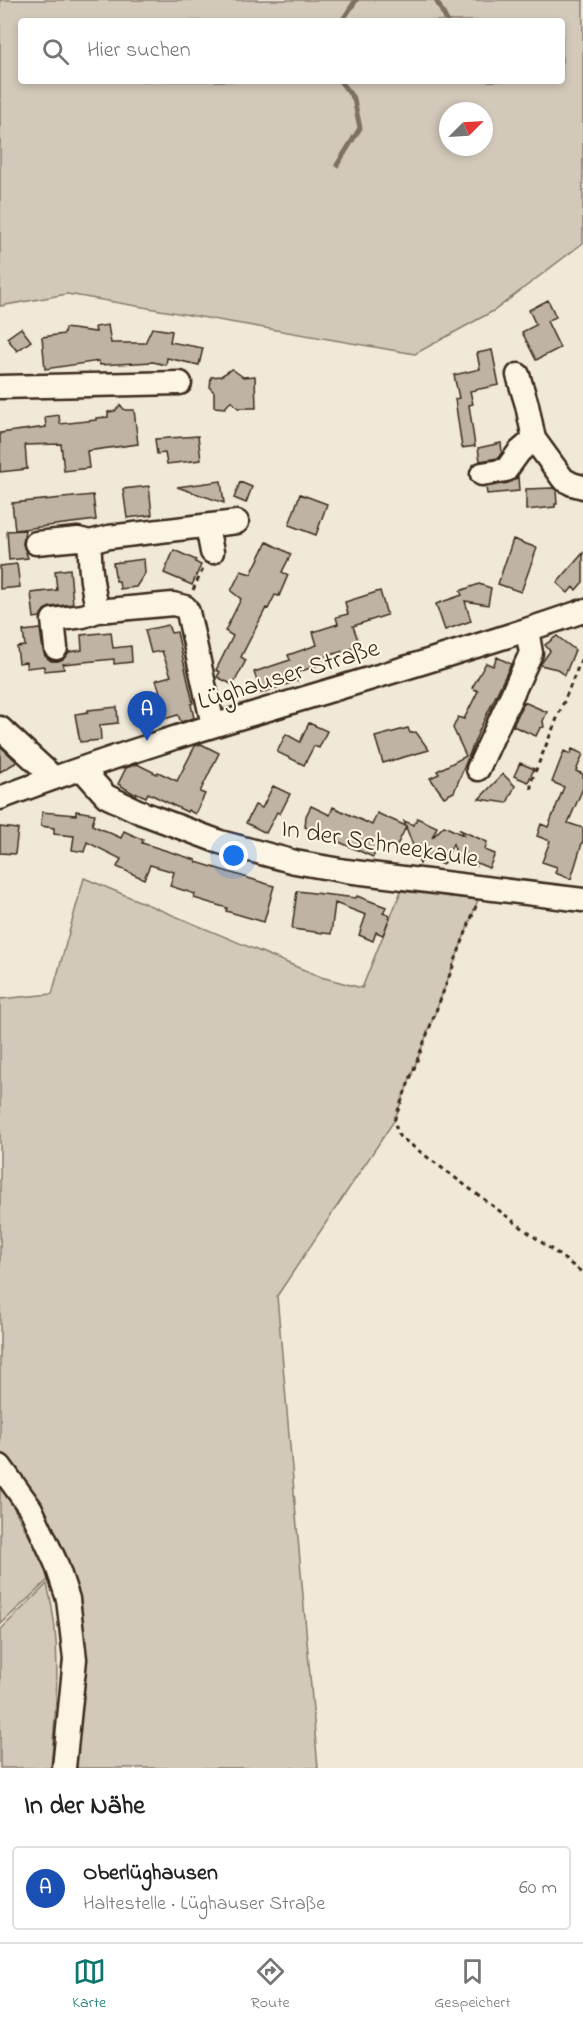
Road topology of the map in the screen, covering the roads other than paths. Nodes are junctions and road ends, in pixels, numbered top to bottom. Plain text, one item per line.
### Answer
1 (518, 375) dead end
2 (180, 383) dead end
3 (0, 387) edge
4 (534, 439) junction
5 (482, 474) dead end
6 (583, 487) edge
7 (237, 522) dead end
8 (207, 526) junction
9 (90, 542) junction
10 (36, 543) dead end
11 (212, 552) road end
12 (98, 611) junction
13 (583, 611) edge
14 (527, 630) junction
15 (56, 648) dead end
16 (213, 725) junction
17 (0, 728) edge
18 (82, 769) junction
19 (478, 769) dead end
20 (53, 777) junction
21 (0, 798) edge
22 (583, 900) edge
23 (0, 1466) edge
24 (64, 1768) edge

1 - 4 street
2 - 3 street
4 - 5 street
4 - 6 street
7 - 8 street
8 - 9 street
8 - 11 street
9 - 10 street
9 - 12 street
12 - 15 street
12 - 16 street
13 - 14 street, Lüghauser Straße
14 - 16 street, Lüghauser Straße
14 - 19 street
16 - 18 street, Lüghauser Straße
17 - 20 street
18 - 20 street, Lüghauser Straße
18 - 22 street, In der Schneekaule
20 - 21 street, Lüghauser Straße
23 - 24 street

